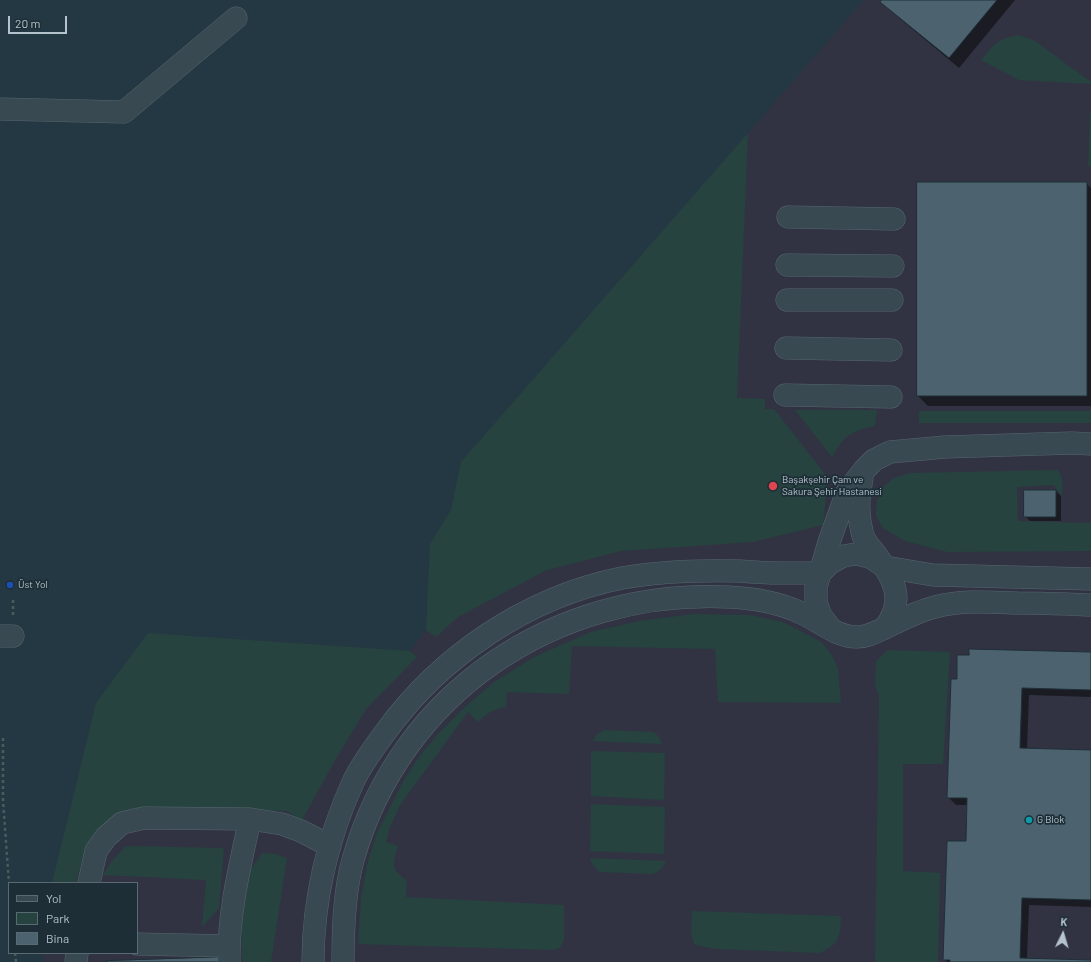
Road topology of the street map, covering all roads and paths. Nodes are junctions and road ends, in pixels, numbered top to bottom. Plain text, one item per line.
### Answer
1 (236, 18) dead end
2 (0, 109) edge
3 (788, 217) dead end
4 (894, 219) dead end
5 (787, 265) dead end
6 (893, 266) dead end
7 (786, 300) dead end
8 (892, 300) dead end
9 (786, 348) dead end
10 (891, 350) dead end
11 (785, 395) dead end
12 (891, 397) dead end
13 (1091, 444) edge
14 (864, 470) junction
15 (885, 567) junction
16 (820, 573) junction
17 (1091, 579) edge
18 (1091, 605) edge
19 (885, 628) junction
20 (832, 630) junction
21 (3, 738) dead end
22 (250, 818) junction
23 (330, 846) junction
24 (9, 882) edge
25 (89, 882) edge
26 (138, 944) edge
27 (229, 954) edge
28 (313, 962) edge
29 (343, 962) edge

1 - 2 street
3 - 4 street
5 - 6 street
7 - 8 street
9 - 10 street
11 - 12 street
13 - 14 street
14 - 15 street
14 - 16 street
15 - 16 street
15 - 17 street
15 - 19 street
16 - 20 street
16 - 23 street
18 - 19 street
19 - 20 street
20 - 29 street
21 - 24 path
22 - 23 street
22 - 25 street
22 - 27 street
23 - 28 street
26 - 27 street

